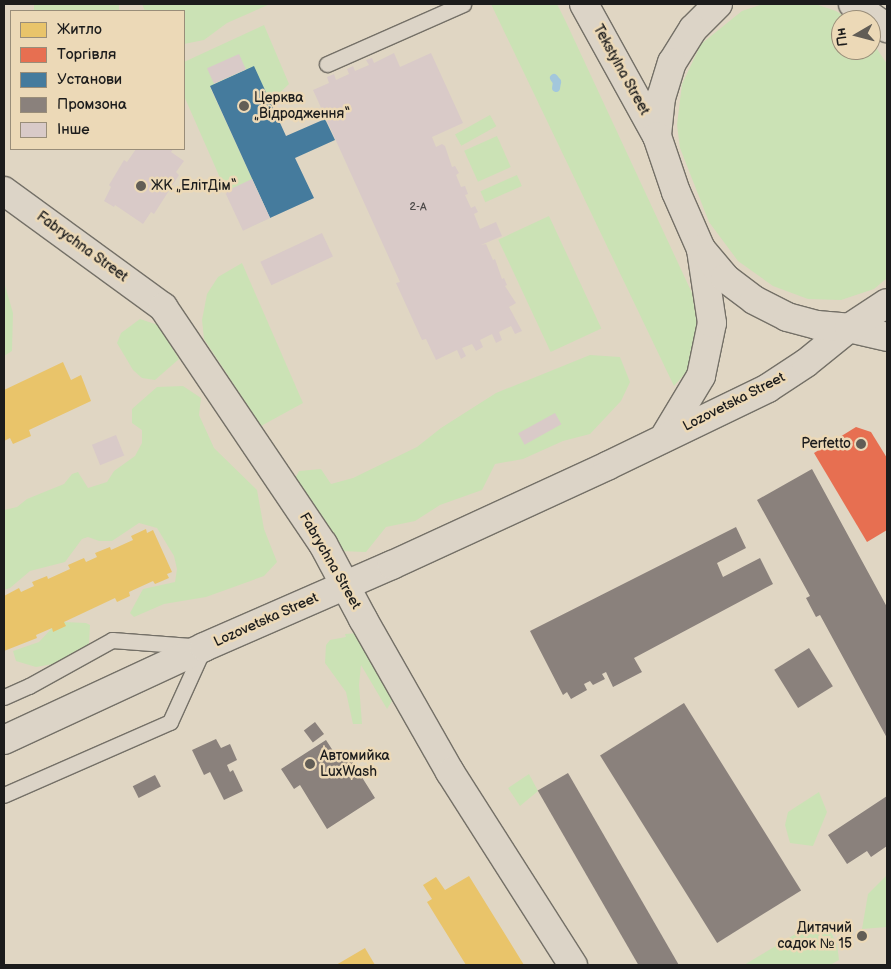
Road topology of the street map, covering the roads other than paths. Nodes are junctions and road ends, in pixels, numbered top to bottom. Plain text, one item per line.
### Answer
1 (463, 4) edge
2 (584, 4) edge
3 (718, 4) edge
4 (853, 4) edge
5 (881, 4) edge
6 (887, 16) edge
7 (887, 28) edge
8 (327, 64) dead end
9 (657, 136) junction
10 (4, 191) edge
11 (701, 248) junction
12 (887, 303) edge
13 (849, 328) junction
14 (887, 337) edge
15 (665, 436) junction
16 (346, 585) junction
17 (204, 647) junction
18 (4, 697) edge
19 (4, 740) edge
20 (4, 795) edge
21 (573, 965) edge

1 - 8 lane
2 - 9 street, Tekstylna Street
3 - 9 street
4 - 7 street
5 - 6 street
9 - 11 street
10 - 16 street, Fabrychna Street
11 - 13 street
11 - 15 street, Lozovetska Street
12 - 13 street, Lozovetska Street
13 - 14 street
13 - 15 street, Lozovetska Street
15 - 16 street, Lozovetska Street
16 - 17 street, Lozovetska Street
16 - 21 street, Fabrychna Street
17 - 18 lane
17 - 19 street, Lozovetska Street
17 - 20 lane

